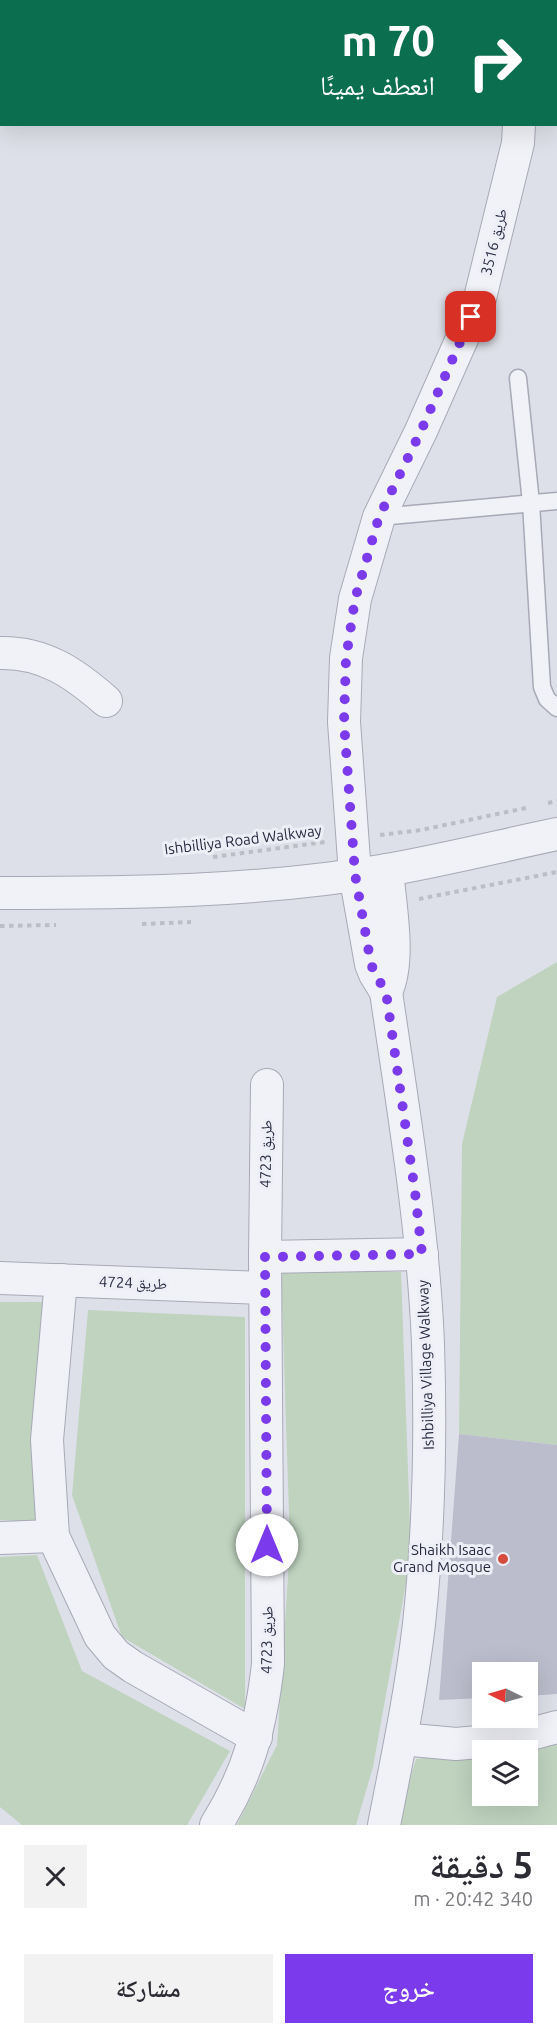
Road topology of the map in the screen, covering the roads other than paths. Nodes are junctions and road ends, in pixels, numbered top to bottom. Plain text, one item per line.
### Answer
1 (519, 126) edge
2 (518, 378) dead end
3 (557, 501) edge
4 (531, 503) junction
5 (379, 517) junction
6 (0, 653) edge
7 (106, 700) dead end
8 (557, 708) edge
9 (557, 834) edge
10 (387, 870) junction
11 (355, 874) junction
12 (0, 893) edge
13 (386, 992) junction
14 (267, 1085) dead end
15 (422, 1254) junction
16 (265, 1257) junction
17 (0, 1278) edge
18 (61, 1280) junction
19 (266, 1288) junction
20 (53, 1536) junction
21 (0, 1538) edge
22 (557, 1727) edge
23 (256, 1737) junction
24 (401, 1739) junction
25 (216, 1825) edge
26 (384, 1825) edge

1 - 5 street, طريق 3516
2 - 4 lane
3 - 4 lane
4 - 5 lane
4 - 8 lane
5 - 11 street, طريق 3516
6 - 7 street
9 - 10 street
10 - 11 street
10 - 13 street
11 - 12 street
11 - 13 street, طريق 3516
13 - 15 street, Ishbilliya Village Walkway
14 - 16 street, طريق 4723
15 - 16 street
15 - 24 street, Ishbilliya Village Walkway
16 - 19 street, طريق 4723
17 - 18 street, طريق 4724
18 - 19 street, طريق 4724
18 - 20 street
19 - 23 street, طريق 4723
20 - 21 street
20 - 23 street
22 - 24 street
23 - 25 street, طريق 4723
24 - 26 street, Ishbilliya Village Walkway

